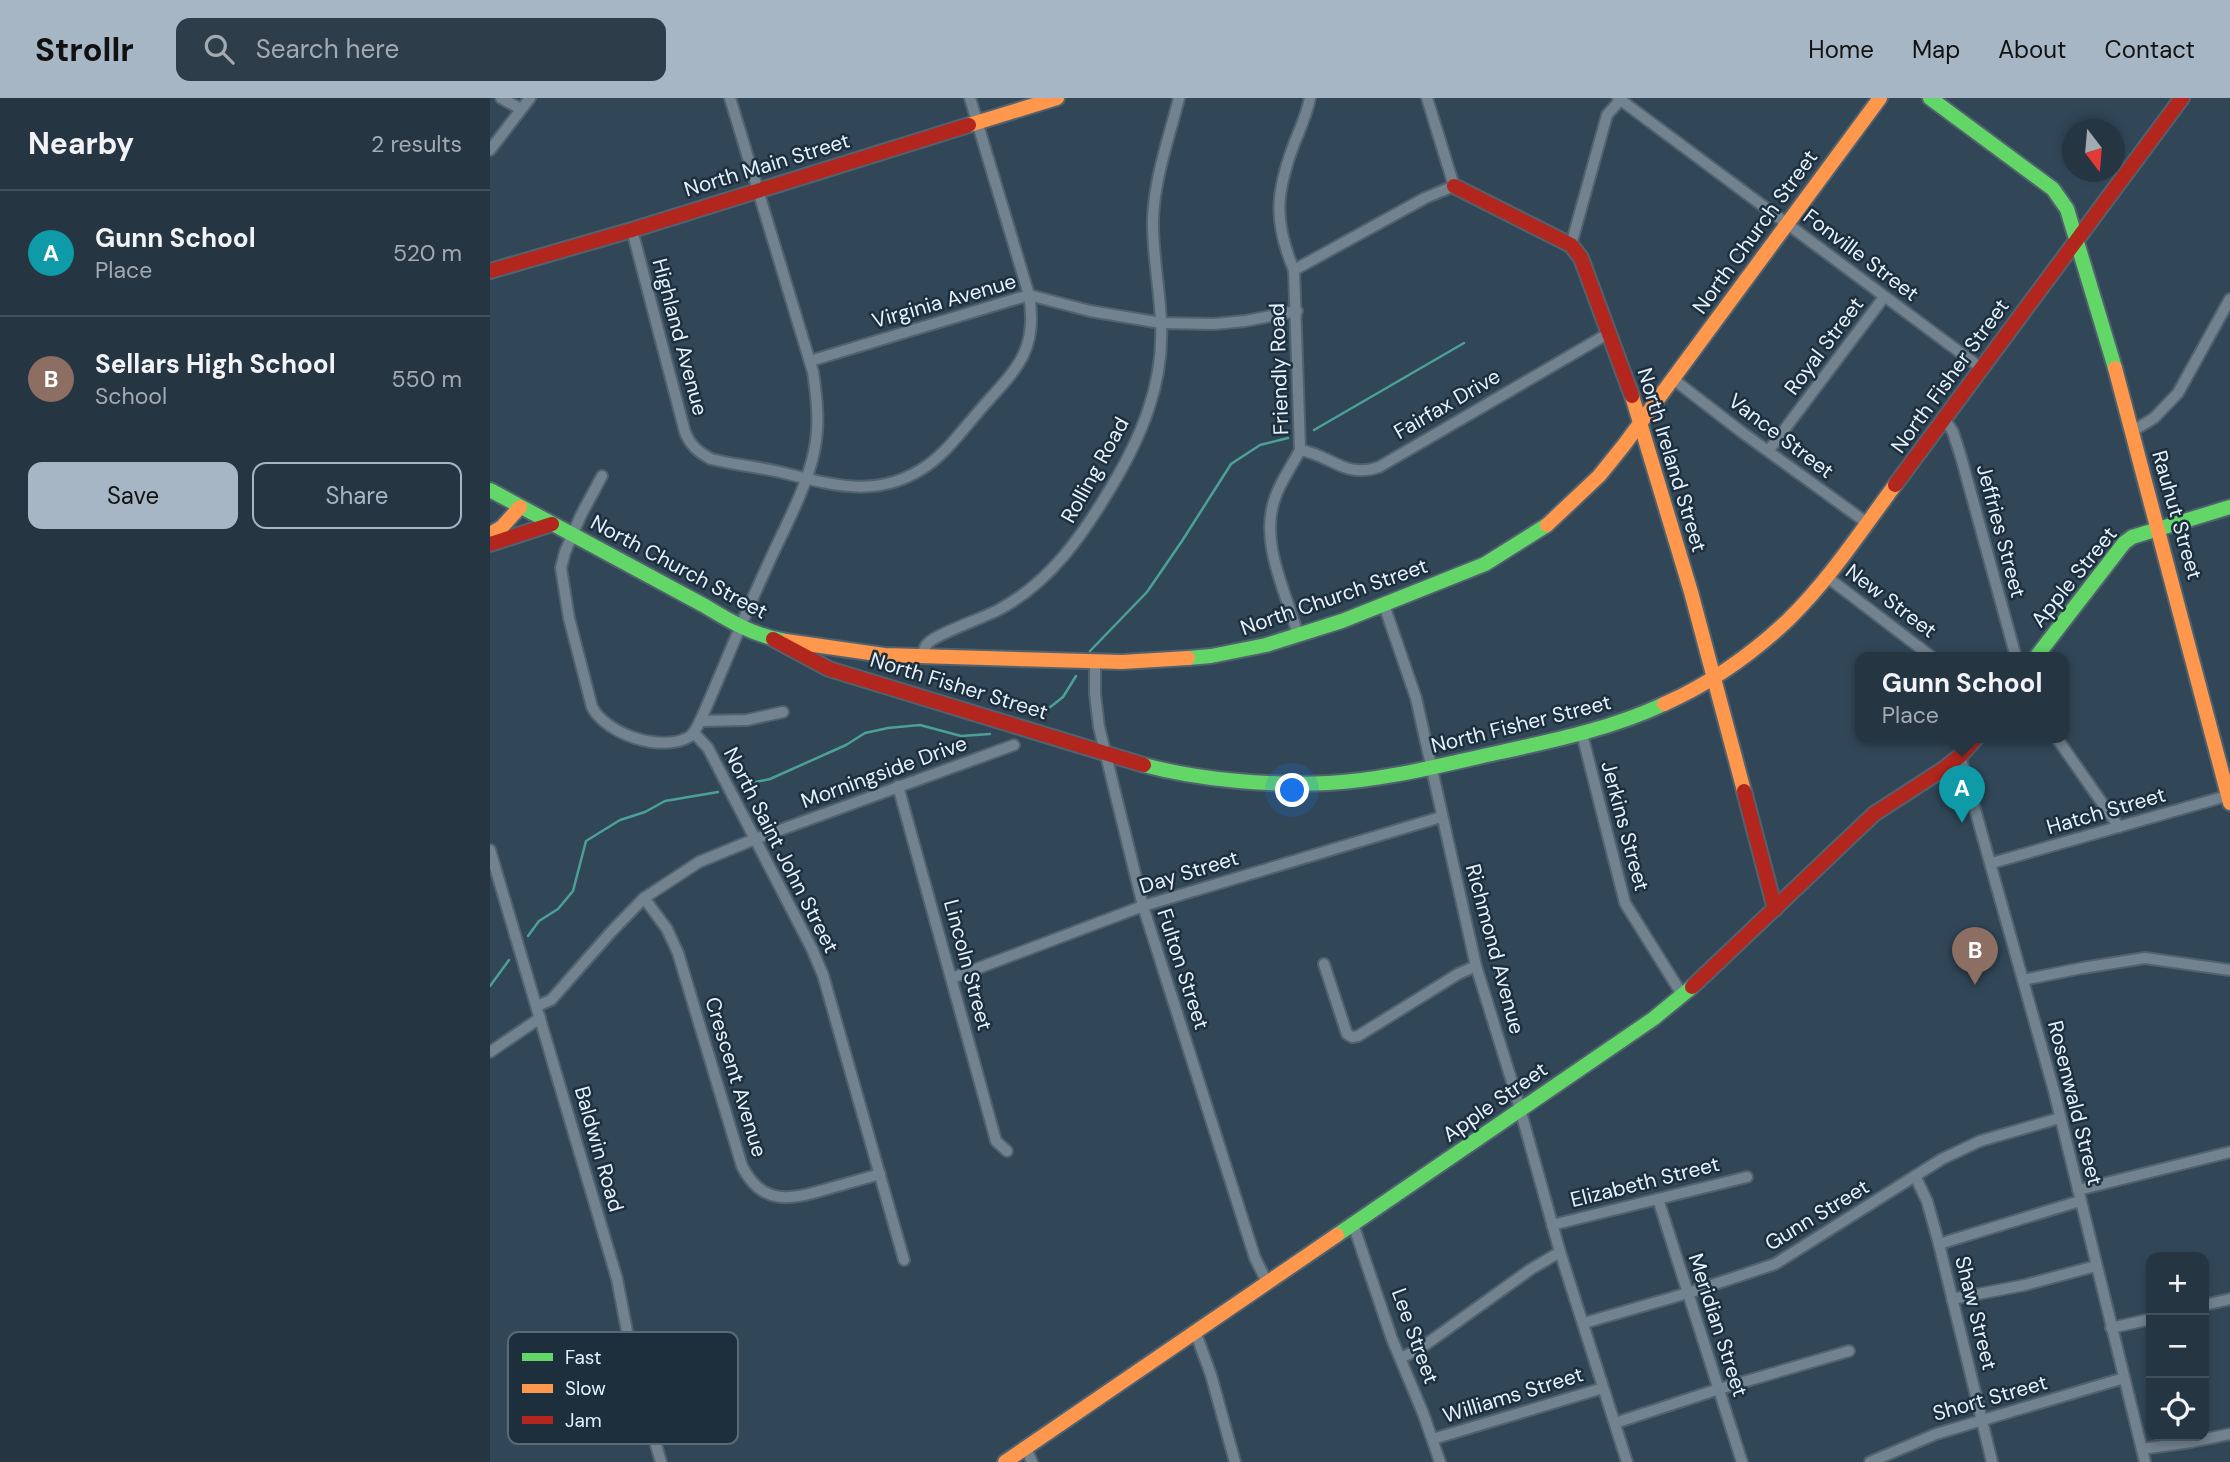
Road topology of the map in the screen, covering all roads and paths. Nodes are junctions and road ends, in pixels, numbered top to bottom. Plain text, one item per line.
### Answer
1 (500, 98) edge
2 (530, 98) edge
3 (730, 98) edge
4 (970, 98) edge
5 (1057, 98) edge
6 (1179, 98) edge
7 (1310, 98) edge
8 (1427, 98) edge
9 (1881, 98) edge
10 (1930, 98) edge
11 (2182, 98) edge
12 (1620, 99) edge
13 (521, 109) junction
14 (977, 122) junction
15 (490, 150) edge
16 (1454, 186) junction
17 (757, 190) junction
18 (1786, 223) junction
19 (632, 230) junction
20 (2077, 240) junction
21 (1571, 245) junction
22 (1294, 270) junction
23 (490, 271) edge
24 (1029, 295) junction
25 (1884, 297) junction
26 (2230, 301) edge
27 (1297, 311) junction
28 (1161, 323) junction
29 (1609, 333) junction
30 (810, 361) junction
31 (1981, 368) junction
32 (1674, 379) junction
33 (1944, 418) junction
34 (1641, 421) junction
35 (2131, 432) junction
36 (1300, 450) junction
37 (1769, 450) junction
38 (602, 476) dead end
39 (805, 480) junction
40 (490, 491) edge
41 (520, 507) junction
42 (2230, 507) edge
43 (1867, 523) junction
44 (552, 524) junction
45 (2158, 528) junction
46 (490, 534) edge
47 (572, 535) junction
48 (490, 544) edge
49 (1827, 577) junction
50 (1384, 605) junction
51 (739, 627) junction
52 (1298, 635) junction
53 (773, 639) junction
54 (1925, 652) edge
55 (2015, 652) edge
56 (2040, 652) edge
57 (922, 657) junction
58 (1095, 661) junction
59 (1714, 678) junction
60 (783, 712) dead end
61 (700, 721) junction
62 (694, 733) junction
63 (1582, 734) junction
64 (1972, 743) edge
65 (2060, 743) edge
66 (1014, 744) dead end
67 (1106, 754) junction
68 (1960, 756) junction
69 (1430, 767) junction
70 (898, 786) junction
71 (2229, 798) edge
72 (1441, 817) junction
73 (2119, 827) junction
74 (755, 839) junction
75 (490, 850) edge
76 (1992, 863) junction
77 (644, 898) junction
78 (1143, 906) junction
79 (1775, 909) junction
80 (1324, 964) dead end
81 (1476, 966) junction
82 (2230, 970) edge
83 (952, 978) junction
84 (2023, 980) junction
85 (1683, 996) junction
86 (537, 1006) junction
87 (540, 1018) junction
88 (490, 1052) edge
89 (1520, 1111) junction
90 (2060, 1118) junction
91 (1007, 1151) dead end
92 (2230, 1152) edge
93 (880, 1174) junction
94 (1915, 1176) junction
95 (1747, 1177) dead end
96 (2079, 1195) junction
97 (1658, 1199) junction
98 (1353, 1224) junction
99 (1552, 1225) junction
100 (1939, 1244) junction
101 (1560, 1252) junction
102 (904, 1261) dead end
103 (2096, 1266) junction
104 (1267, 1282) junction
105 (1688, 1293) junction
106 (2230, 1298) edge
107 (1952, 1299) junction
108 (2209, 1304) edge
109 (2146, 1320) edge
110 (1584, 1323) junction
111 (2111, 1328) junction
112 (1195, 1331) junction
113 (627, 1332) edge
114 (1849, 1351) dead end
115 (1400, 1359) junction
116 (2124, 1378) junction
117 (1603, 1388) junction
118 (1719, 1389) junction
119 (1982, 1420) junction
120 (1615, 1423) junction
121 (2230, 1434) edge
122 (1433, 1439) junction
123 (656, 1444) edge
124 (1026, 1448) junction
125 (2142, 1449) junction
126 (661, 1462) edge
127 (1005, 1462) edge
128 (1032, 1462) edge
129 (1235, 1462) edge
130 (1440, 1462) edge
131 (1627, 1462) edge
132 (1742, 1462) edge
133 (1870, 1462) edge
134 (1992, 1462) edge
135 (2146, 1462) edge

1 - 13 street
2 - 13 street
3 - 17 street
4 - 14 street, Highland Avenue
5 - 14 main road, North Main Street
6 - 28 street, Rolling Road
7 - 22 street, Friendly Road
8 - 16 street
9 - 18 main road, North Church Street
10 - 20 main road, Rauhut Street
11 - 20 main road, North Fisher Street
12 - 18 street, Fonville Street
12 - 21 street
13 - 15 street
14 - 17 main road, North Main Street
14 - 24 street, Highland Avenue
16 - 21 main road
16 - 22 street
17 - 19 main road, North Main Street
17 - 30 street
18 - 25 street, Fonville Street
18 - 32 main road, North Church Street
19 - 23 main road, North Main Street
19 - 39 street, Highland Avenue
20 - 31 main road, North Fisher Street
20 - 35 main road, Rauhut Street
21 - 29 main road, North Ireland Street
22 - 27 street, Friendly Road
24 - 28 street, Virginia Avenue
24 - 30 street, Virginia Avenue
24 - 39 street, Highland Avenue
25 - 31 street, Fonville Street
25 - 37 street, Royal Street
26 - 35 street
27 - 28 street, Virginia Avenue
27 - 36 street, Friendly Road
28 - 57 street, Rolling Road
29 - 34 main road, North Ireland Street
29 - 36 street, Fairfax Drive
30 - 39 street
31 - 33 main road, North Fisher Street
32 - 34 main road, North Church Street
32 - 37 street, Vance Street
33 - 43 main road, North Fisher Street
33 - 55 street, Jeffries Street
34 - 50 main road, North Church Street
34 - 59 main road, North Ireland Street
35 - 45 main road, Rauhut Street
36 - 52 street, Friendly Road
37 - 43 street, Vance Street
38 - 47 street
39 - 51 street
40 - 41 main road, North Church Street
41 - 44 main road, North Church Street
41 - 46 main road
42 - 45 main road, Apple Street
43 - 49 main road, North Fisher Street
44 - 47 main road, North Church Street
44 - 48 main road
45 - 56 main road, Apple Street
45 - 71 main road, Rauhut Street
47 - 51 main road, North Church Street
47 - 62 street
49 - 54 street, New Street
49 - 59 main road, North Fisher Street
50 - 52 main road, North Church Street
50 - 69 street, Richmond Avenue
51 - 53 main road, North Church Street
51 - 61 street
52 - 58 main road, North Church Street
53 - 57 main road, North Church Street
53 - 67 main road, North Fisher Street
57 - 58 main road, North Church Street
58 - 67 street, Fulton Street
59 - 63 main road, North Fisher Street
59 - 79 main road, North Ireland Street
60 - 61 street
61 - 62 street
62 - 74 street, North Saint John Street
63 - 69 main road, North Fisher Street
63 - 85 street, Jerkins Street
64 - 68 main road, Apple Street
65 - 73 street
66 - 70 street, Morningside Drive
67 - 69 main road, North Fisher Street
67 - 78 street, Fulton Street
68 - 76 street, Rosenwald Street
68 - 79 main road, Apple Street
69 - 72 street, Richmond Avenue
70 - 74 street, Morningside Drive
70 - 83 street, Lincoln Street
71 - 73 street, Hatch Street
72 - 78 street, Day Street
72 - 81 street, Richmond Avenue
73 - 76 street, Hatch Street
74 - 77 street, Morningside Drive
74 - 93 street, North Saint John Street
75 - 86 street, Baldwin Road
76 - 84 street, Rosenwald Street
77 - 86 street, Morningside Drive
77 - 93 street, Crescent Avenue
78 - 83 street, Day Street
78 - 104 street, Fulton Street
79 - 85 main road, Apple Street
80 - 81 street
81 - 89 street, Richmond Avenue
82 - 84 street
83 - 91 street, Lincoln Street
84 - 90 street, Rosenwald Street
85 - 89 main road, Apple Street
86 - 87 street, Baldwin Road
87 - 88 street
87 - 113 street, Baldwin Road
89 - 98 main road, Apple Street
89 - 99 street, Richmond Avenue
90 - 94 street, Gunn Street
90 - 96 street, Rosenwald Street
92 - 96 street
93 - 102 street, North Saint John Street
94 - 100 street, Shaw Street
94 - 105 street, Gunn Street
95 - 97 street, Elizabeth Street
96 - 100 street
96 - 103 street, Rosenwald Street
97 - 99 street, Elizabeth Street
97 - 105 street, Meridian Street
98 - 104 main road, Apple Street
98 - 115 street, Lee Street
99 - 101 street, Richmond Avenue
100 - 107 street, Shaw Street
101 - 110 street, Richmond Avenue
101 - 115 street
103 - 107 street
103 - 111 street, Rosenwald Street
104 - 112 main road, Apple Street
105 - 110 street, Gunn Street
105 - 118 street, Meridian Street
106 - 108 street
107 - 119 street, Shaw Street
109 - 111 street
110 - 117 street, Richmond Avenue
111 - 116 street, Rosenwald Street
112 - 124 main road, Apple Street
112 - 129 street
114 - 118 street
115 - 122 street, Lee Street
116 - 119 street, Short Street
116 - 125 street, Rosenwald Street
117 - 120 street, Richmond Avenue
117 - 122 street, Williams Street
118 - 120 street
118 - 132 street, Meridian Street
119 - 133 street, Short Street
119 - 134 street, Shaw Street
120 - 131 street, Richmond Avenue
121 - 125 street
122 - 130 street, Lee Street
123 - 126 street, Baldwin Road
124 - 127 main road, Apple Street
124 - 128 street
125 - 135 street, Rosenwald Street

